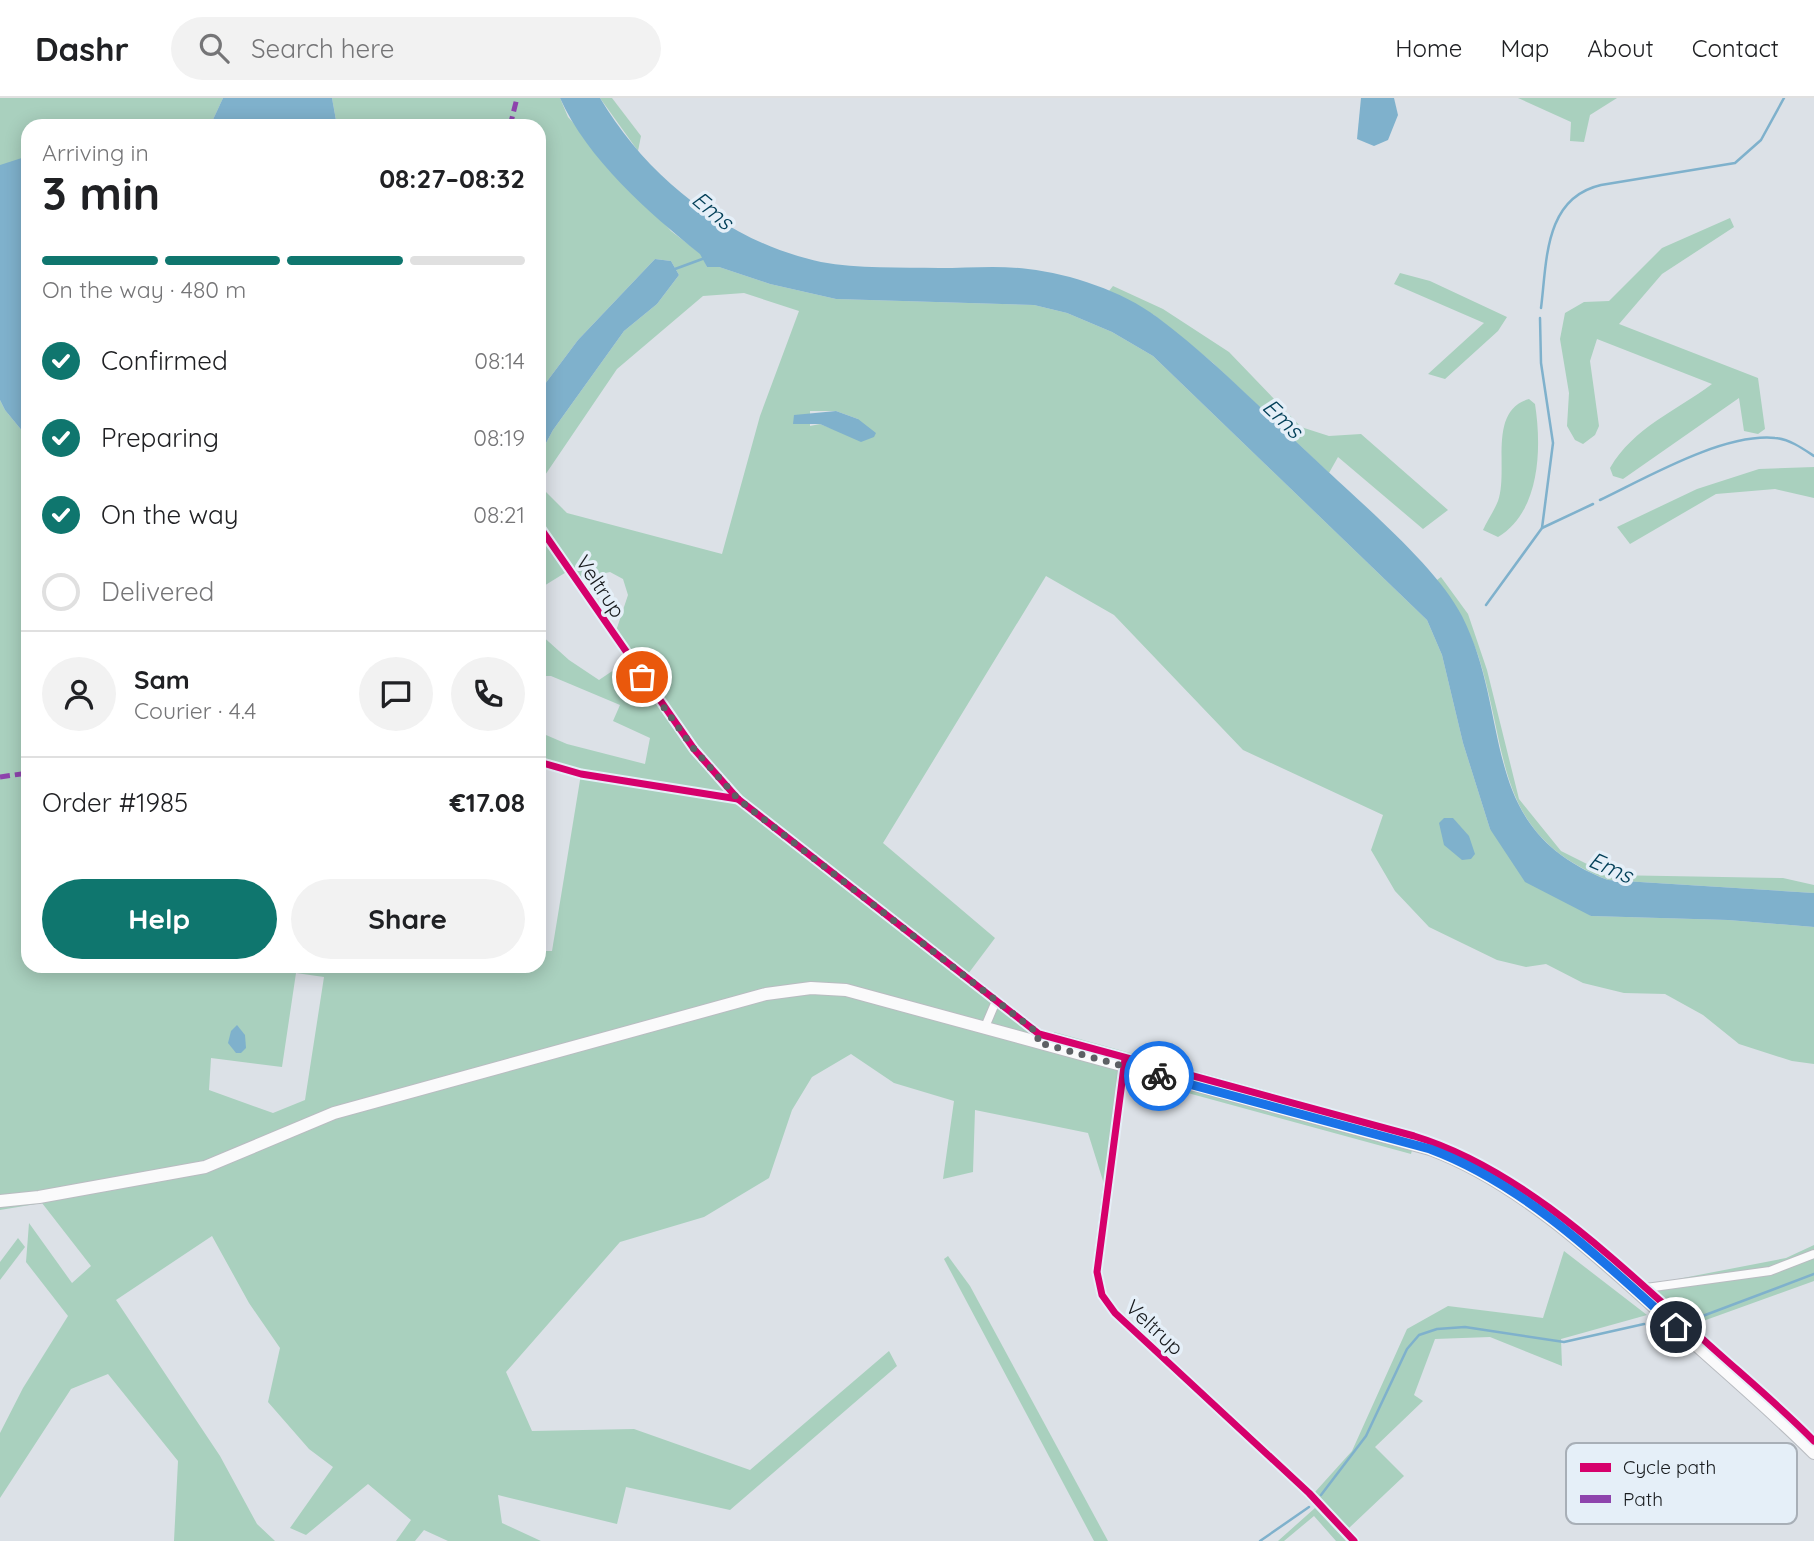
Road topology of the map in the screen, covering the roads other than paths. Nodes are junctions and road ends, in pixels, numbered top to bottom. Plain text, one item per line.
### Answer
1 (555, 549) dead end
2 (996, 1001) junction
3 (985, 1027) junction
4 (1037, 1042) junction
5 (1123, 1066) junction
6 (0, 1201) edge
7 (1814, 1254) edge
8 (1640, 1294) junction
9 (1814, 1453) edge
10 (1354, 1541) edge

1 - 2 street, Veltrup
2 - 3 street
2 - 4 street, Veltrup
3 - 4 main road
3 - 6 main road
4 - 5 main road
5 - 8 main road
5 - 10 street, Veltrup
7 - 8 street
8 - 9 main road

